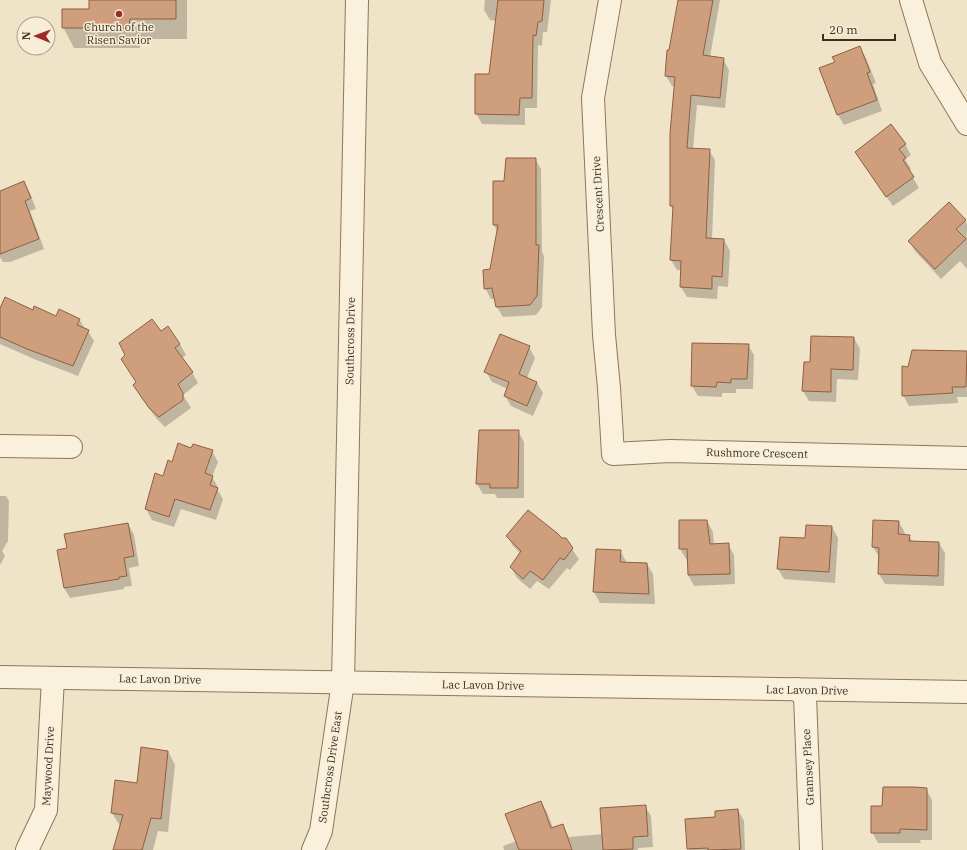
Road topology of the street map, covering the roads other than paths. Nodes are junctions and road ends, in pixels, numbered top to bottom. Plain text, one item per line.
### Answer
1 (357, 0) edge
2 (610, 0) edge
3 (911, 0) edge
4 (967, 124) edge
5 (609, 388) joint
6 (0, 446) edge
7 (71, 447) dead end
8 (967, 458) edge
9 (0, 677) edge
10 (53, 678) junction
11 (343, 682) junction
12 (796, 690) junction
13 (967, 692) edge
14 (27, 850) edge
15 (313, 850) edge
16 (811, 850) edge

1 - 11 street, Southcross Drive
2 - 5 street, Crescent Drive
3 - 4 street
5 - 8 street, Rushmore Crescent
6 - 7 street
9 - 10 street, Lac Lavon Drive
10 - 11 street, Lac Lavon Drive
10 - 14 street, Maywood Drive
11 - 12 street, Lac Lavon Drive
11 - 15 street, Southcross Drive East
12 - 13 street, Lac Lavon Drive
12 - 16 street, Gramsey Place

